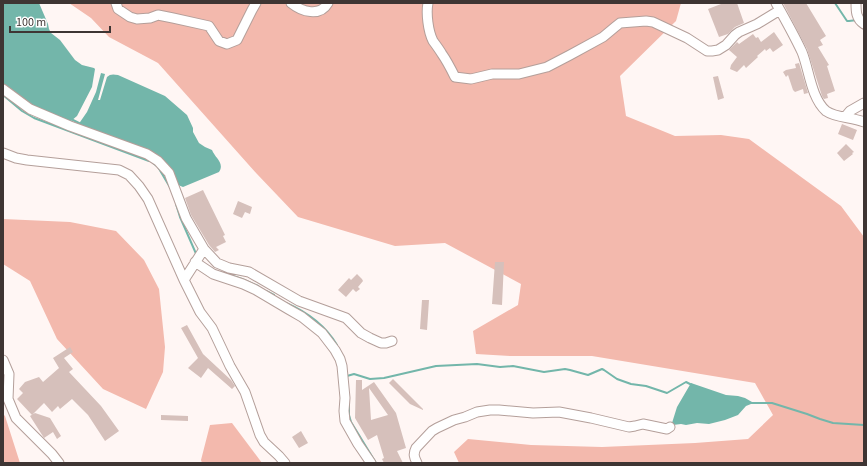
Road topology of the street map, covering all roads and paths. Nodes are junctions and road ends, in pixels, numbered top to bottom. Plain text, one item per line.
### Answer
1 (116, 3) edge
2 (256, 3) edge
3 (291, 3) edge
4 (328, 3) edge
5 (428, 3) edge
6 (856, 3) edge
7 (778, 7) edge
8 (864, 24) edge
9 (3, 90) edge
10 (864, 103) edge
11 (844, 117) junction
12 (864, 122) edge
13 (3, 153) edge
14 (199, 256) junction
15 (184, 280) junction
16 (299, 308) junction
17 (392, 341) dead end
18 (3, 360) edge
19 (670, 427) dead end
20 (59, 463) edge
21 (285, 463) edge
22 (372, 463) edge
23 (416, 463) edge

1 - 2 street
3 - 4 street
5 - 7 street
6 - 8 street
7 - 11 street
9 - 14 street
10 - 11 street
11 - 12 street
13 - 15 street
14 - 15 street
14 - 16 street
14 - 16 street
15 - 21 street
16 - 17 street
16 - 22 street
18 - 20 street
19 - 23 street

